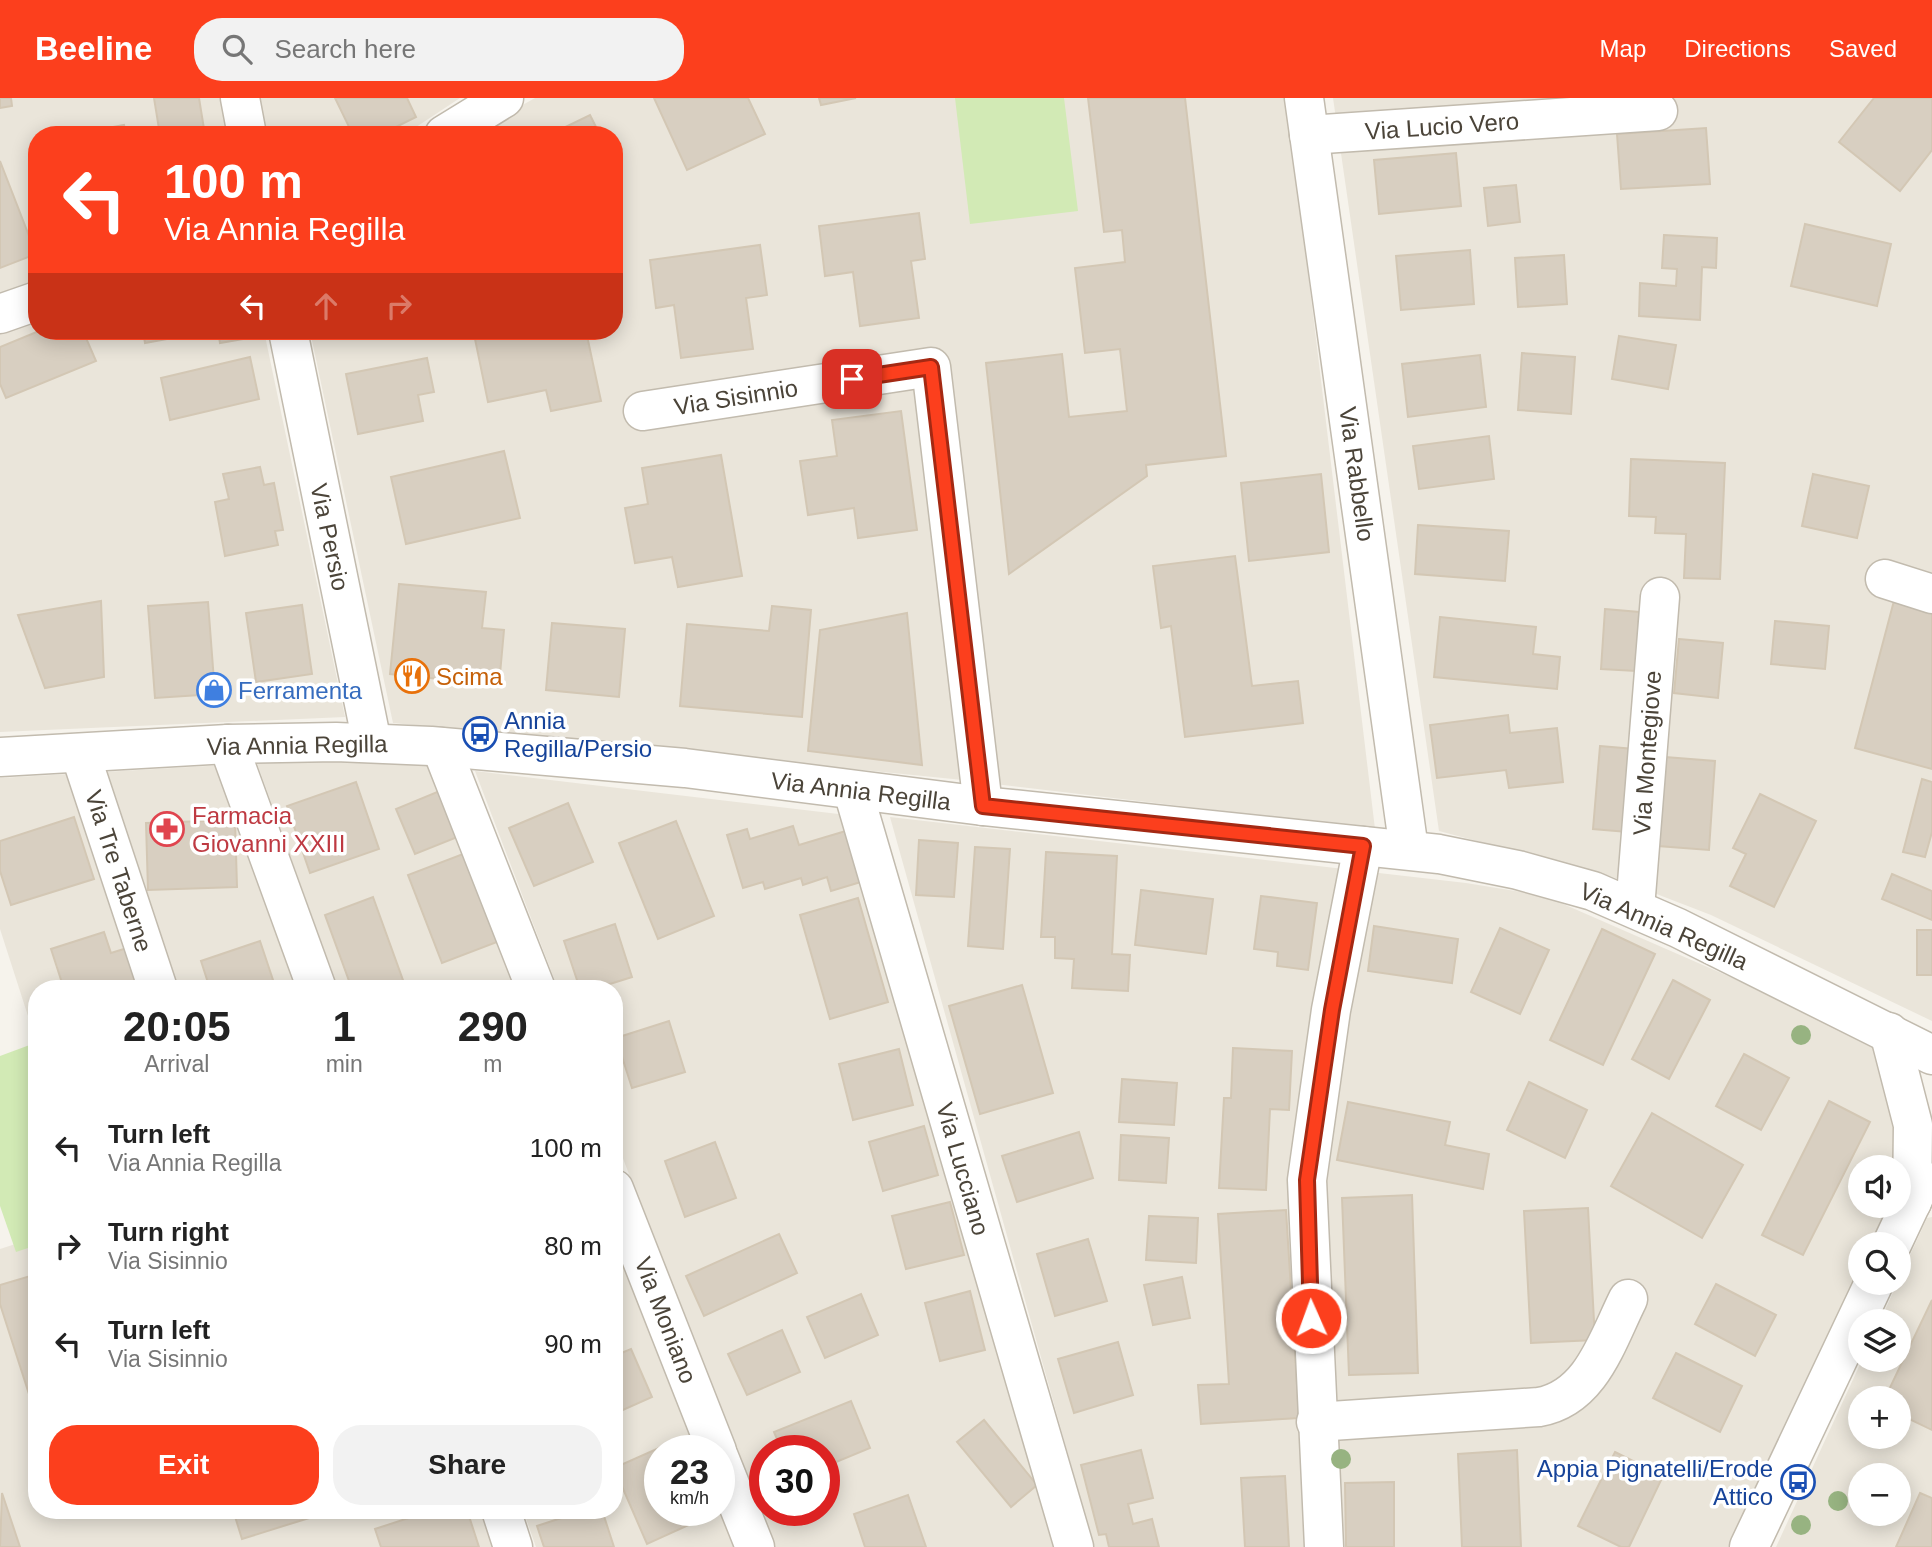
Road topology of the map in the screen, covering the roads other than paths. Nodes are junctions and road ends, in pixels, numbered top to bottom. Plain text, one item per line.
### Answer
1 (240, 98) edge
2 (504, 98) edge
3 (1658, 111) dead end
4 (1307, 116) edge
5 (245, 126) edge
6 (459, 126) edge
7 (28, 304) edge
8 (0, 314) edge
9 (290, 340) edge
10 (643, 411) dead end
11 (1885, 579) dead end
12 (1932, 594) edge
13 (1660, 597) dead end
14 (372, 743) junction
15 (228, 744) junction
16 (441, 747) junction
17 (80, 753) junction
18 (0, 757) edge
19 (853, 791) junction
20 (983, 806) junction
21 (1363, 846) junction
22 (1409, 850) junction
23 (1635, 908) junction
24 (155, 980) edge
25 (314, 980) edge
26 (532, 980) edge
27 (1889, 1032) junction
28 (1932, 1055) edge
29 (1932, 1159) edge
30 (1922, 1197) edge
31 (623, 1212) edge
32 (1900, 1232) edge
33 (1868, 1295) edge
34 (1628, 1300) dead end
35 (1316, 1422) junction
36 (711, 1435) edge
37 (735, 1497) edge
38 (503, 1519) edge
39 (513, 1547) edge
40 (755, 1547) edge
41 (1074, 1547) edge
42 (1324, 1547) edge
43 (1749, 1547) edge

1 - 5 street
2 - 6 street
3 - 4 street, Via Lucio Vero
4 - 22 street, Via Rabbello
7 - 8 street
9 - 14 street, Via Persio
10 - 20 street, Via Sisinnio
11 - 12 street
13 - 23 street, Via Montegiove
14 - 15 street, Via Annia Regilla
14 - 16 street, Via Annia Regilla
15 - 17 street, Via Annia Regilla
15 - 25 street
16 - 19 street, Via Annia Regilla
16 - 26 street
17 - 18 street, Via Annia Regilla
17 - 24 street, Via Tre Taberne
19 - 20 street, Via Annia Regilla
19 - 41 street, Via Lucciano
20 - 21 street, Via Annia Regilla
21 - 22 street, Via Annia Regilla
21 - 35 street
22 - 23 street, Via Annia Regilla
23 - 27 street, Via Annia Regilla
27 - 28 street, Via Annia Regilla
27 - 30 street
29 - 30 street
30 - 32 street
31 - 36 street, Via Moniano
33 - 43 street
34 - 35 street
35 - 42 street
37 - 40 street
38 - 39 street

